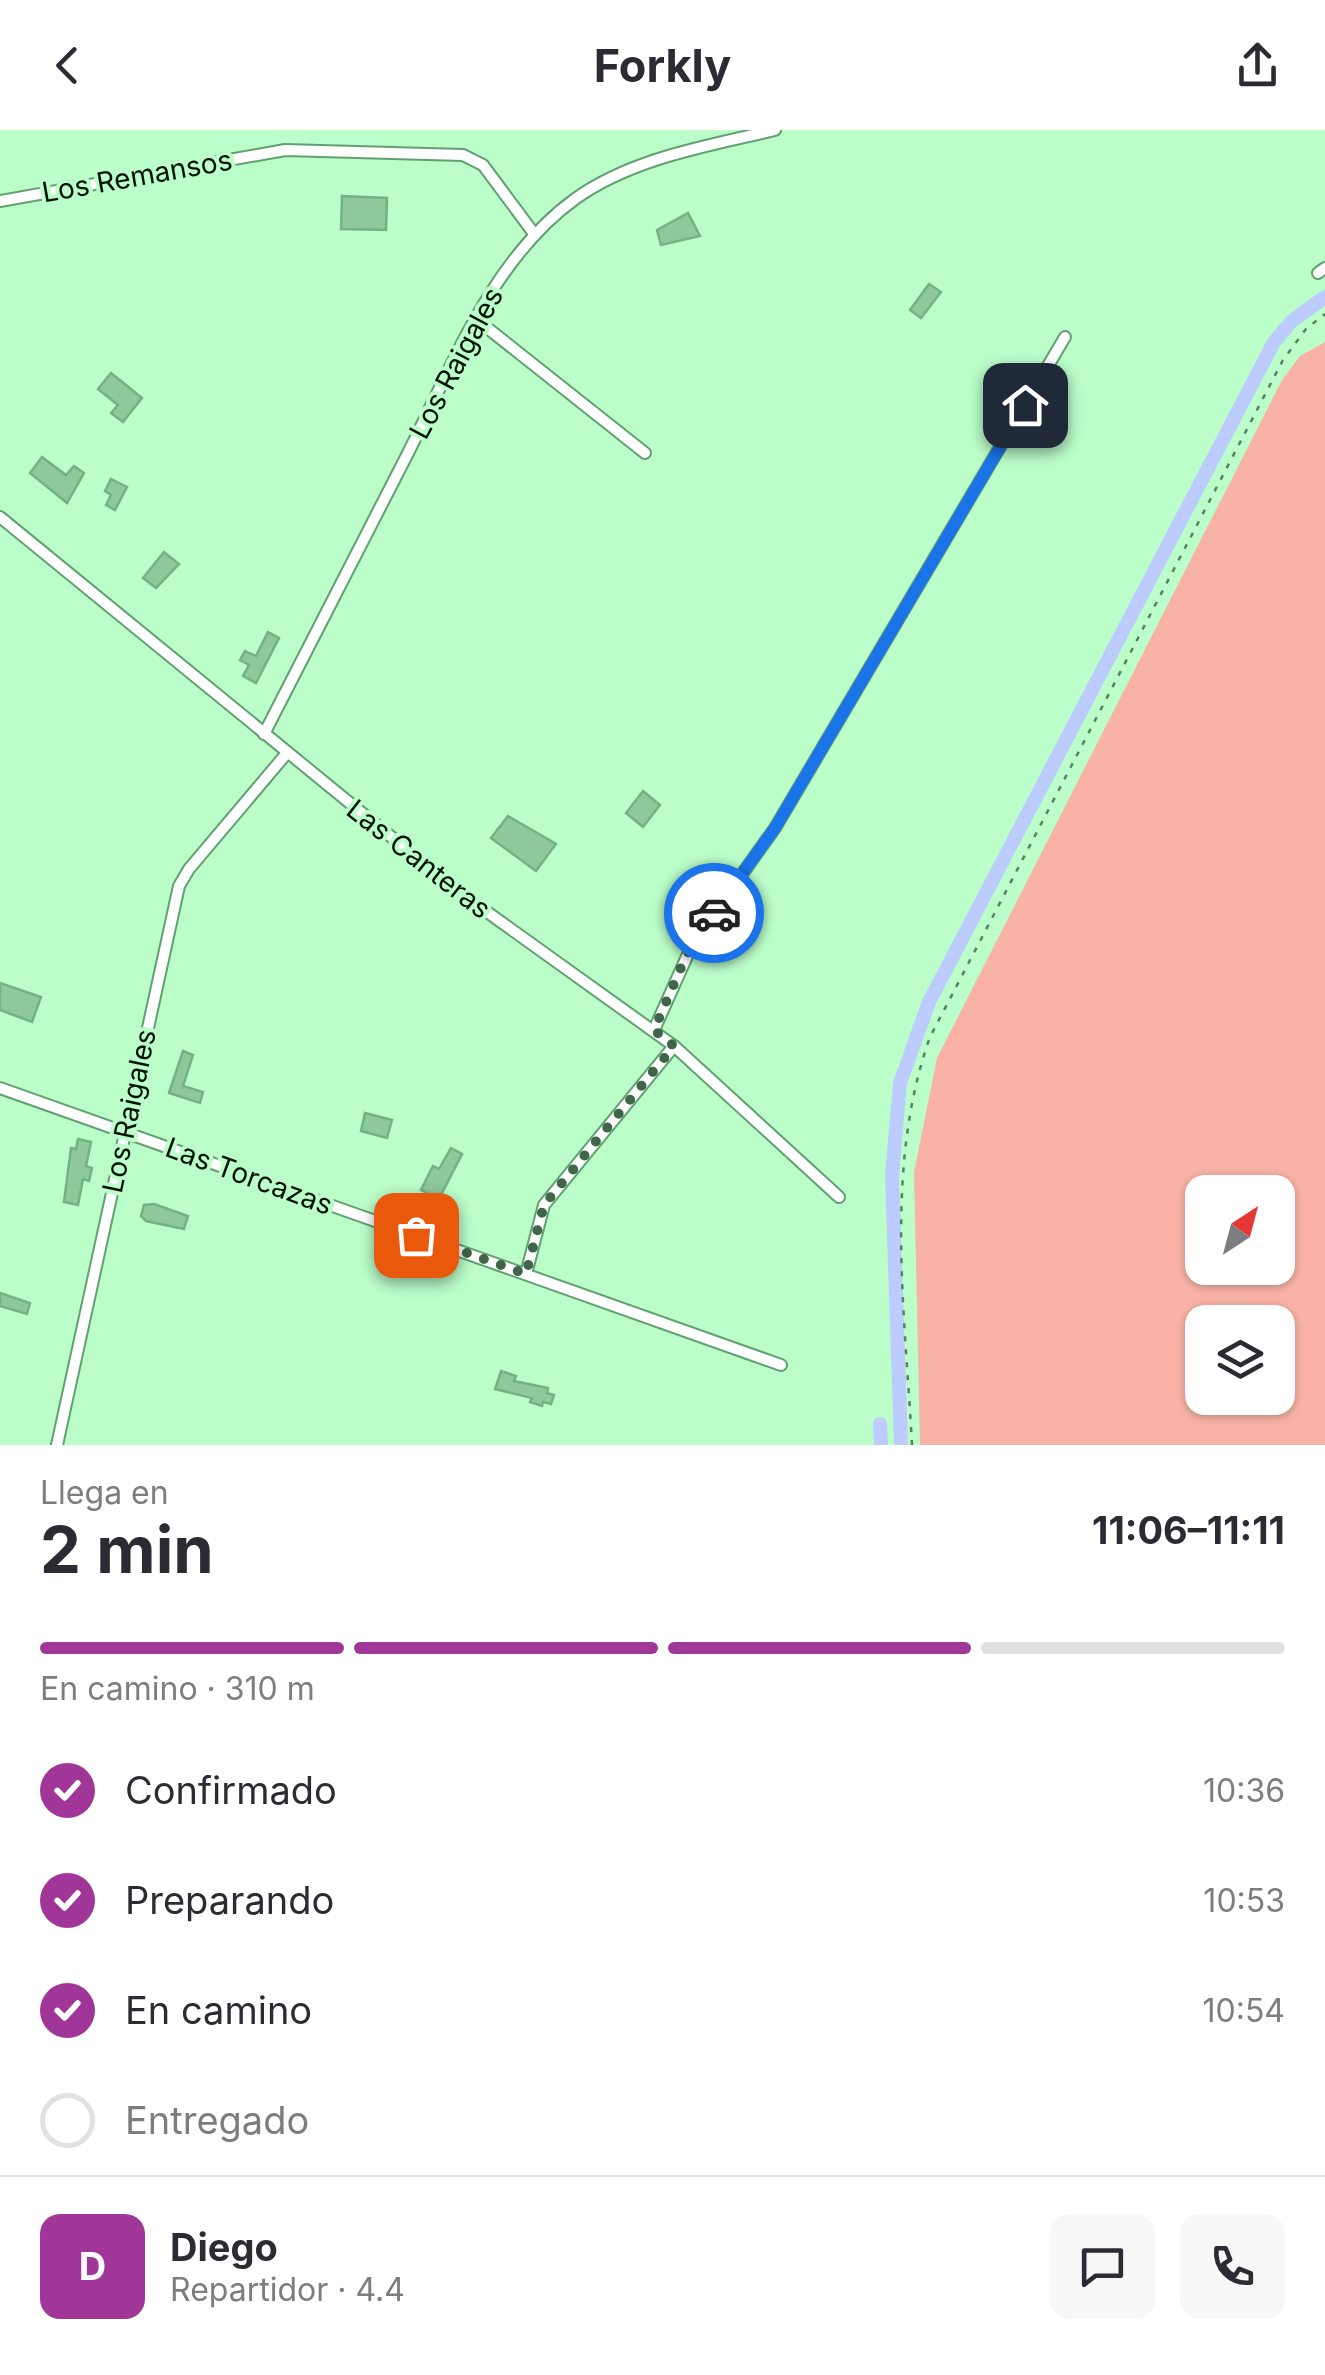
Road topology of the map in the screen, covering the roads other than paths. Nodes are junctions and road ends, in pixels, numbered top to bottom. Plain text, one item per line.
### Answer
1 (775, 130) edge
2 (0, 201) edge
3 (535, 235) junction
4 (476, 318) junction
5 (1065, 337) dead end
6 (645, 454) dead end
7 (0, 516) edge
8 (264, 734) junction
9 (287, 753) junction
10 (654, 1030) junction
11 (674, 1046) junction
12 (0, 1088) edge
13 (124, 1132) junction
14 (839, 1197) dead end
15 (526, 1274) junction
16 (781, 1365) dead end
17 (57, 1445) edge

1 - 3 street, Los Raigales
2 - 3 street, Los Remansos
3 - 4 street, Los Raigales
4 - 6 street
4 - 8 street, Los Raigales
5 - 10 street
7 - 8 street, Las Canteras
8 - 9 street, Las Canteras
9 - 10 street, Las Canteras
9 - 13 street, Los Raigales
10 - 11 street, Las Canteras
11 - 14 street, Las Canteras
11 - 15 street
12 - 13 street, Las Torcazas
13 - 15 street, Las Torcazas
13 - 17 street, Los Raigales
15 - 16 street, Las Torcazas

